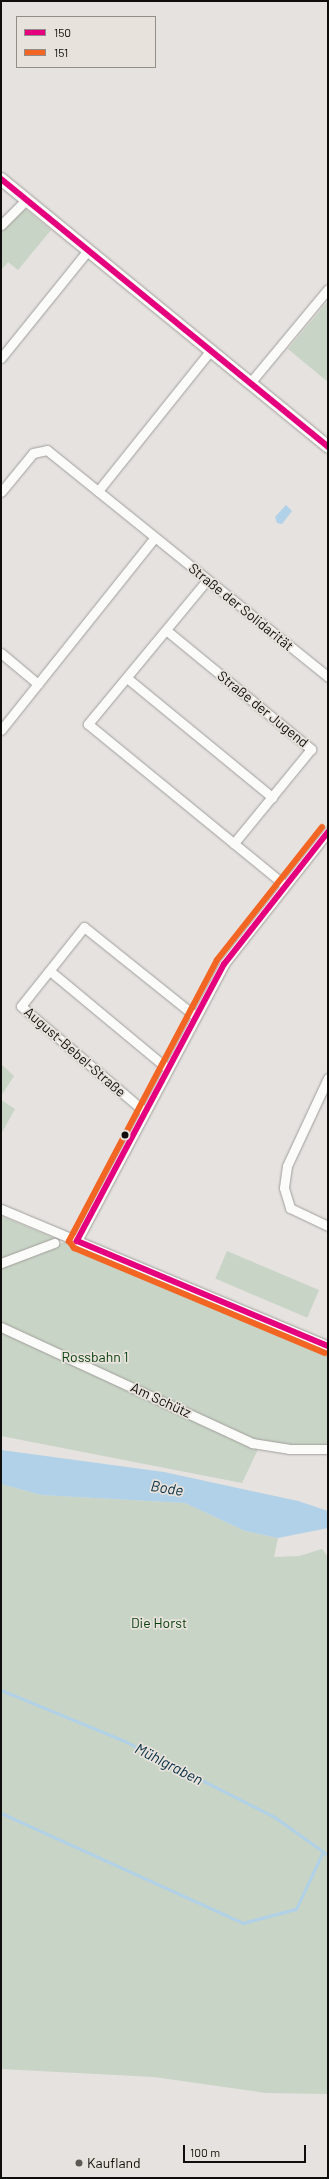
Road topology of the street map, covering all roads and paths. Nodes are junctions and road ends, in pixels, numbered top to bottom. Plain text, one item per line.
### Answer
1 (1, 179) edge
2 (26, 200) junction
3 (1, 225) edge
4 (88, 250) junction
5 (328, 289) edge
6 (210, 351) junction
7 (1, 358) edge
8 (250, 383) junction
9 (328, 447) edge
10 (98, 491) junction
11 (1, 492) edge
12 (154, 538) junction
13 (207, 580) junction
14 (166, 630) junction
15 (1, 653) edge
16 (328, 677) edge
17 (127, 678) junction
18 (38, 684) junction
19 (1, 730) edge
20 (272, 796) junction
21 (328, 832) edge
22 (234, 843) junction
23 (285, 885) junction
24 (50, 971) junction
25 (195, 1016) junction
26 (167, 1068) junction
27 (328, 1078) edge
28 (145, 1112) junction
29 (1, 1210) edge
30 (328, 1226) edge
31 (77, 1241) junction
32 (54, 1243) dead end
33 (1, 1263) edge
34 (1, 1327) edge
35 (328, 1346) edge
36 (328, 1449) edge

1 - 2 street
2 - 3 street
2 - 4 street
4 - 6 street
4 - 7 street
5 - 8 street
6 - 8 street
6 - 10 street
8 - 9 street
10 - 11 street, Straße der Solidarität
10 - 12 street, Straße der Solidarität
12 - 13 street, Straße der Solidarität
12 - 18 street
13 - 14 street
13 - 16 street, Straße der Solidarität
14 - 17 street
14 - 20 street, Straße der Jugend
15 - 18 street
17 - 20 street
17 - 22 street
18 - 19 street
20 - 22 street, Straße der Jugend
21 - 23 street
22 - 23 street
23 - 25 street
24 - 25 street, August-Bebel-Straße
24 - 26 street
24 - 28 street, August-Bebel-Straße
25 - 26 street
26 - 28 street
27 - 30 street
28 - 31 street
29 - 31 street
31 - 35 street
32 - 33 street
34 - 36 street, Am Schütz

